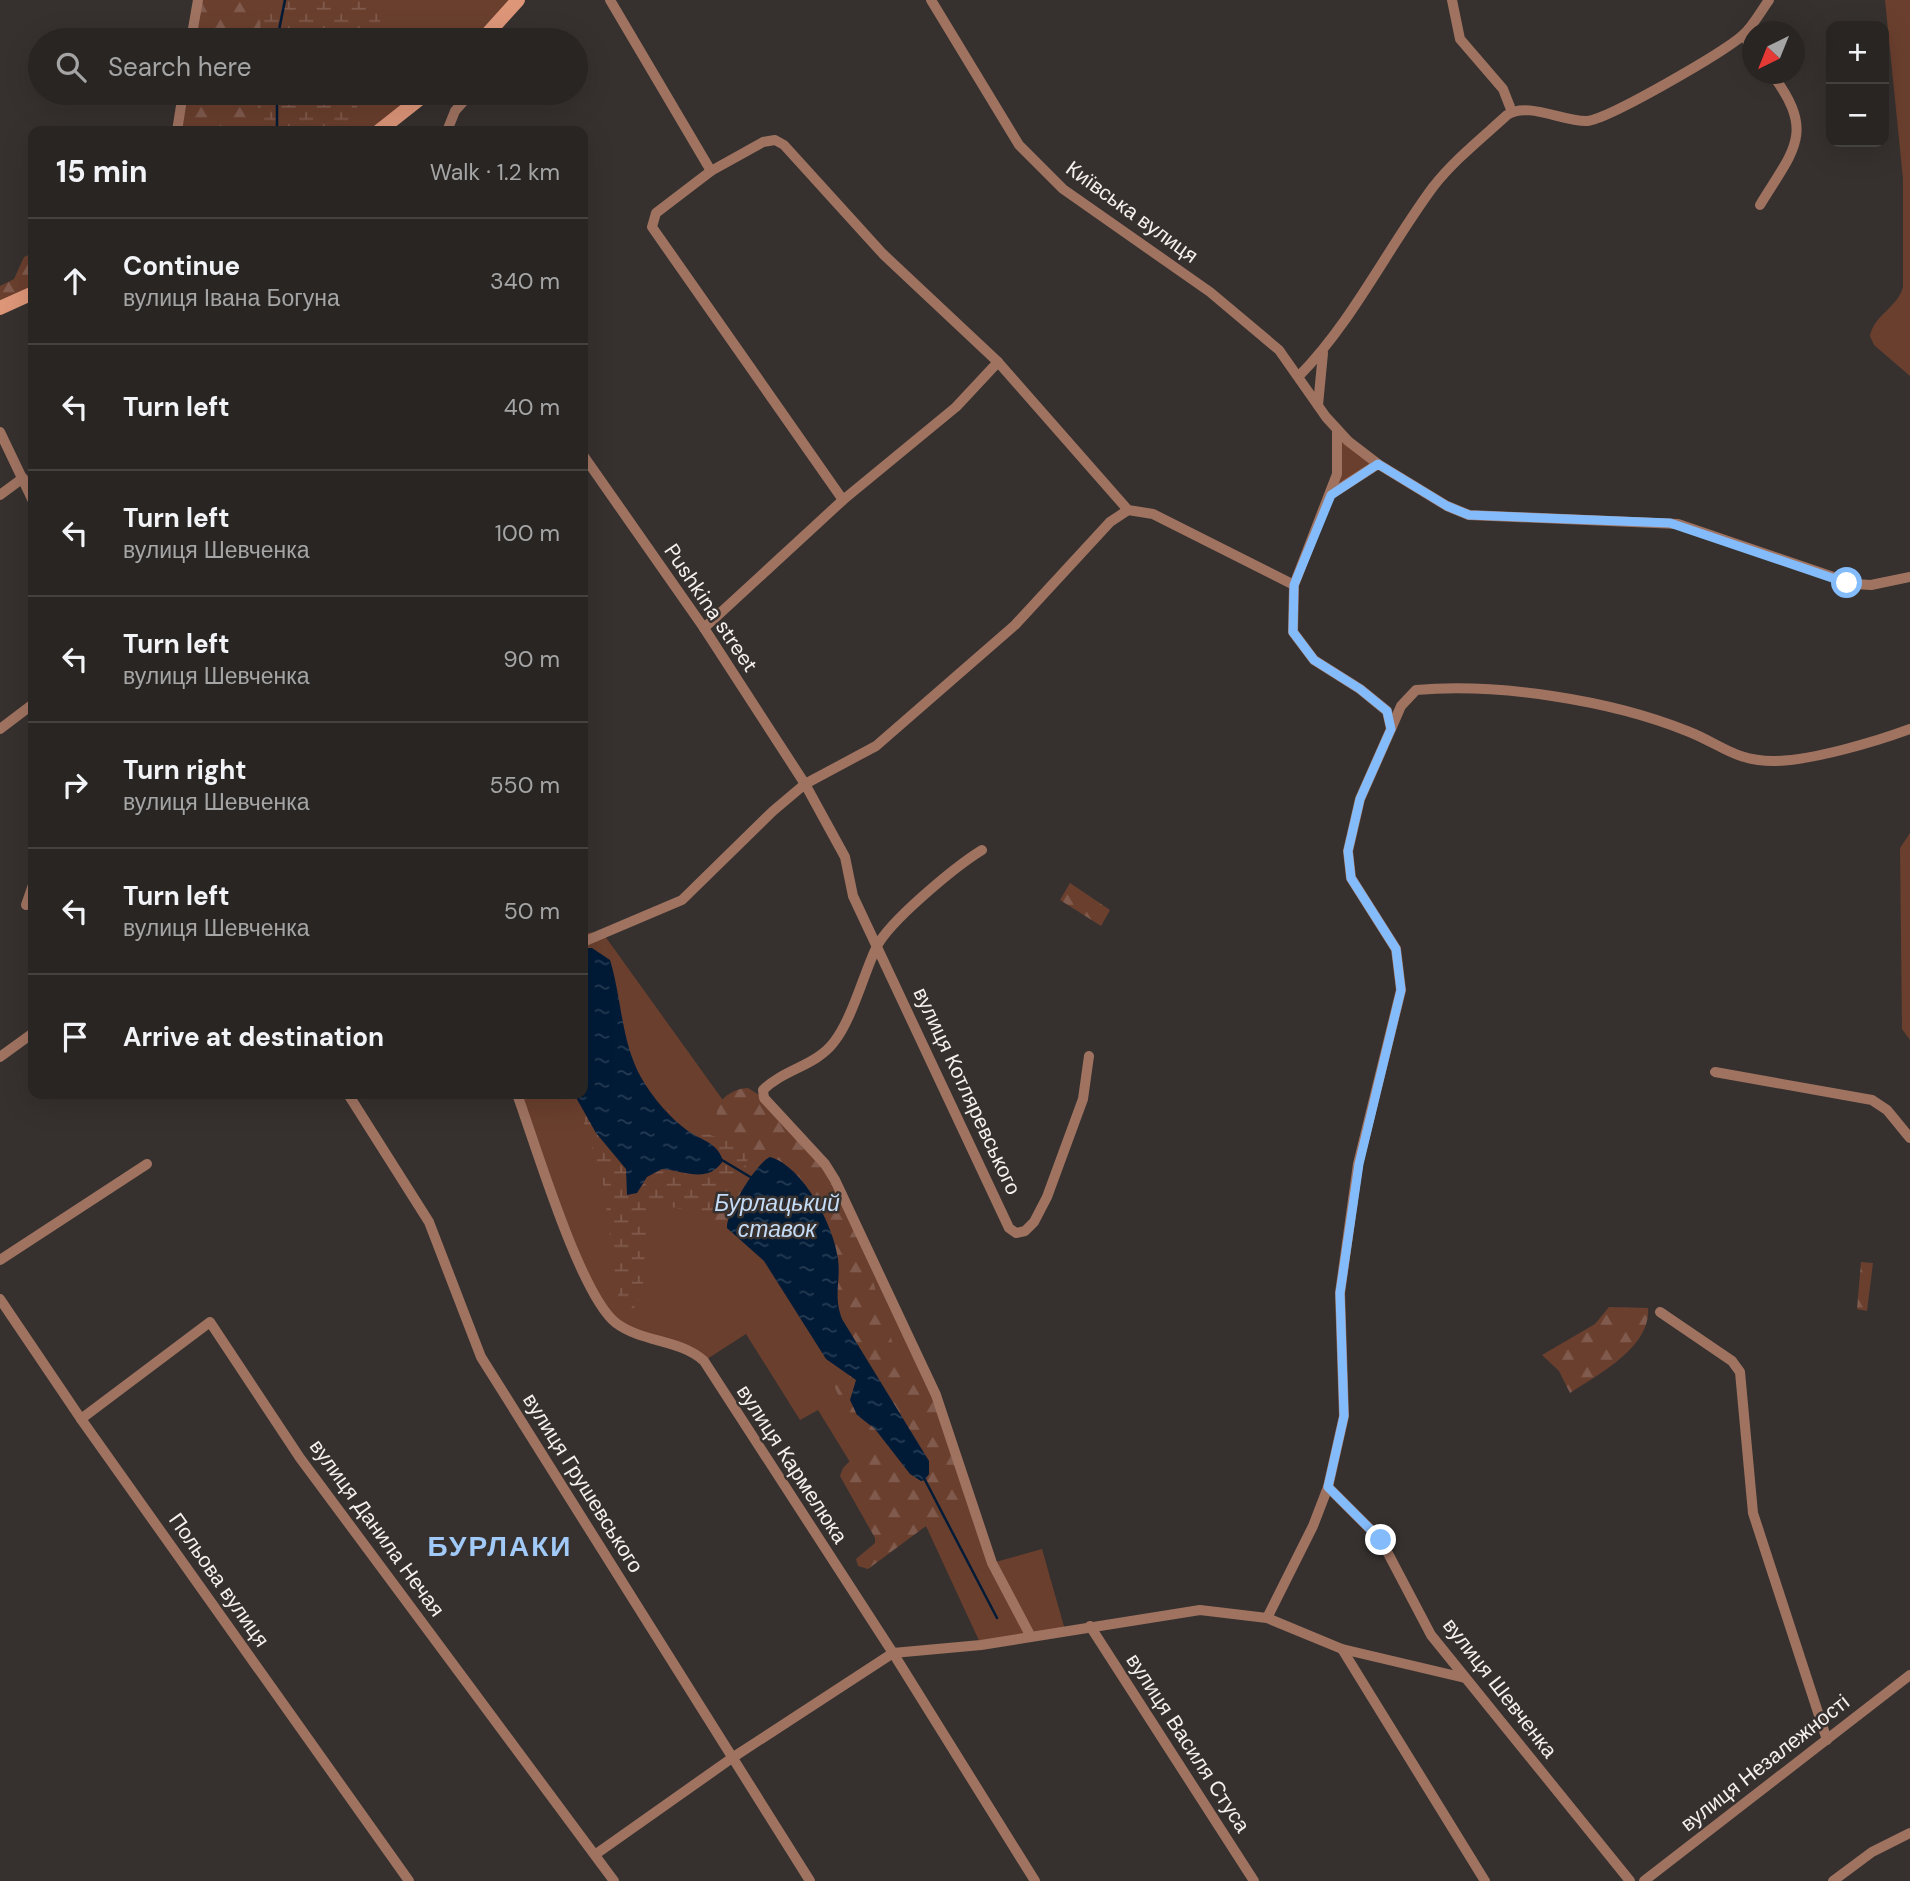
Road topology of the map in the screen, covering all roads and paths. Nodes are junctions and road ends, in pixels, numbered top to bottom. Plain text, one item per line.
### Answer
1 (198, 0) edge
2 (517, 0) edge
3 (610, 0) edge
4 (931, 0) edge
5 (1452, 0) edge
6 (1769, 0) edge
7 (1753, 21) edge
8 (193, 28) edge
9 (492, 28) edge
10 (1742, 36) edge
11 (1779, 84) edge
12 (181, 105) edge
13 (412, 105) edge
14 (460, 105) edge
15 (1512, 112) junction
16 (178, 126) edge
17 (385, 126) edge
18 (449, 126) edge
19 (711, 171) junction
20 (1760, 205) dead end
21 (28, 295) edge
22 (0, 308) edge
23 (1324, 351) junction
24 (998, 362) junction
25 (1298, 376) junction
26 (1318, 405) junction
27 (1337, 430) junction
28 (0, 432) edge
29 (588, 462) edge
30 (1378, 464) junction
31 (23, 478) junction
32 (28, 490) edge
33 (0, 495) edge
34 (1331, 495) junction
35 (844, 500) junction
36 (1128, 510) junction
37 (1910, 577) edge
38 (1294, 585) junction
39 (704, 628) junction
40 (28, 709) edge
41 (0, 729) edge
42 (1391, 729) junction
43 (1910, 729) edge
44 (804, 784) junction
45 (982, 850) dead end
46 (28, 899) edge
47 (26, 905) dead end
48 (588, 940) edge
49 (877, 944) junction
50 (28, 1037) edge
51 (1089, 1056) dead end
52 (0, 1057) edge
53 (1715, 1072) dead end
54 (351, 1099) edge
55 (519, 1099) edge
56 (1910, 1138) edge
57 (147, 1164) dead end
58 (0, 1260) edge
59 (0, 1299) edge
60 (1660, 1312) dead end
61 (81, 1419) junction
62 (1328, 1487) junction
63 (1266, 1618) junction
64 (1090, 1626) junction
65 (1030, 1635) junction
66 (1342, 1649) junction
67 (893, 1653) junction
68 (1910, 1676) edge
69 (1465, 1678) junction
70 (1827, 1740) junction
71 (732, 1758) junction
72 (1910, 1833) edge
73 (596, 1854) junction
74 (409, 1881) edge
75 (614, 1881) edge
76 (810, 1881) edge
77 (1035, 1881) edge
78 (1254, 1881) edge
79 (1485, 1881) edge
80 (1630, 1881) edge
81 (1644, 1881) edge
82 (1833, 1881) edge

1 - 8 street
2 - 9 main road
3 - 19 street
4 - 25 street, Київська вулиця
5 - 15 street
6 - 7 street
10 - 15 street
11 - 20 street
12 - 16 street
13 - 17 main road
14 - 18 street
15 - 23 street
19 - 24 street
19 - 35 street
21 - 22 main road
23 - 25 street
23 - 26 street
24 - 35 street
24 - 36 street
25 - 26 street, Київська вулиця
26 - 27 street, Київська вулиця
27 - 30 street, Київська вулиця
27 - 34 street
28 - 31 street
29 - 39 street, Pushkina street
30 - 34 street
30 - 37 street, Київська вулиця
31 - 32 street
31 - 33 street
34 - 38 street
35 - 39 street
36 - 38 street
36 - 44 street
38 - 42 street
39 - 44 street, Pushkina street
40 - 41 street
42 - 43 street
42 - 62 street
44 - 48 street
44 - 49 street, вулиця Котляревського
45 - 49 street
46 - 47 street
49 - 51 street, вулиця Котляревського
49 - 65 street
50 - 52 street
53 - 56 street
54 - 71 street, вулиця Грушевського
55 - 67 street, вулиця Кармелюка
57 - 58 street
59 - 61 street, Польова вулиця
60 - 70 street
61 - 73 street, вулиця Данила Нечая
61 - 74 street, Польова вулиця
62 - 63 street
62 - 69 street, вулиця Шевченка
63 - 64 street
63 - 66 street
64 - 65 street
64 - 78 street, вулиця Василя Стуса
65 - 67 street
66 - 69 street
66 - 79 street
67 - 71 street
67 - 77 street, вулиця Кармелюка
68 - 70 street, вулиця Незалежності
69 - 80 street, вулиця Шевченка
70 - 81 street, вулиця Незалежності
71 - 73 street
71 - 76 street, вулиця Грушевського
72 - 82 street
73 - 75 street, вулиця Данила Нечая

